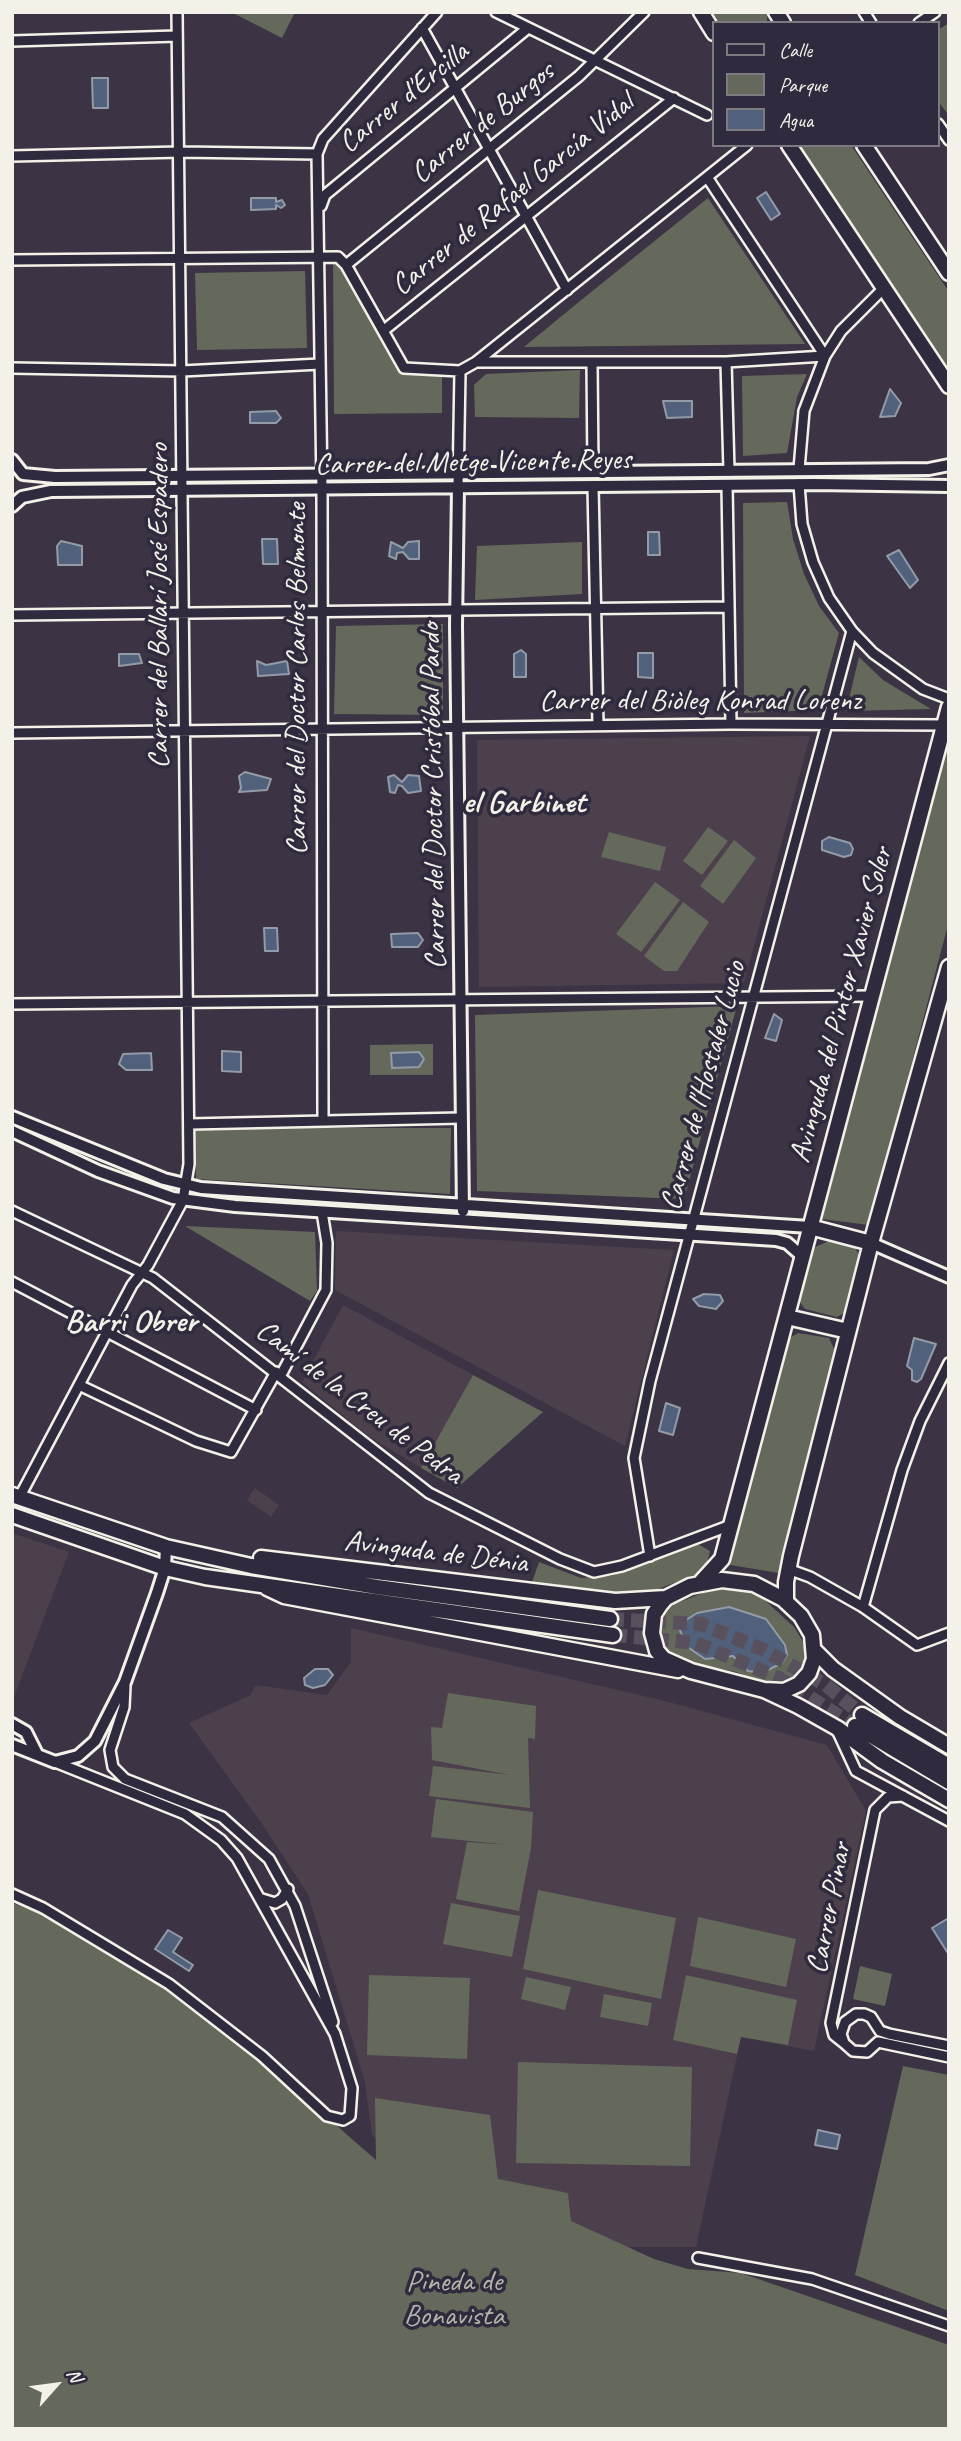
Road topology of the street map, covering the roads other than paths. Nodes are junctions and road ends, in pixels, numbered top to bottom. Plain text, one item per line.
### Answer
1 (177, 12) edge
2 (437, 12) edge
3 (496, 12) edge
4 (644, 12) edge
5 (701, 12) edge
6 (422, 28) junction
7 (528, 28) junction
8 (712, 30) edge
9 (177, 36) junction
10 (12, 41) edge
11 (596, 60) junction
12 (455, 87) junction
13 (674, 97) junction
14 (707, 115) dead end
15 (744, 147) edge
16 (790, 147) edge
17 (865, 147) edge
18 (489, 149) junction
19 (180, 152) junction
20 (317, 154) junction
21 (12, 156) edge
22 (707, 177) junction
23 (319, 211) junction
24 (526, 215) junction
25 (320, 258) junction
26 (179, 259) junction
27 (12, 260) edge
28 (346, 265) junction
29 (949, 273) edge
30 (884, 288) junction
31 (566, 290) junction
32 (383, 331) junction
33 (825, 356) junction
34 (476, 362) junction
35 (592, 362) junction
36 (726, 362) junction
37 (320, 364) junction
38 (12, 368) edge
39 (182, 371) junction
40 (460, 371) junction
41 (949, 386) edge
42 (12, 460) edge
43 (949, 465) edge
44 (799, 469) junction
45 (593, 470) junction
46 (729, 471) junction
47 (322, 473) junction
48 (459, 473) junction
49 (23, 474) junction
50 (184, 475) junction
51 (799, 484) junction
52 (727, 485) junction
53 (593, 486) junction
54 (949, 486) edge
55 (458, 488) junction
56 (184, 489) junction
57 (322, 489) junction
58 (22, 497) junction
59 (12, 506) edge
60 (729, 607) junction
61 (594, 608) junction
62 (456, 610) junction
63 (321, 612) junction
64 (183, 613) junction
65 (12, 615) edge
66 (852, 631) junction
67 (949, 699) edge
68 (949, 707) edge
69 (731, 724) junction
70 (826, 724) junction
71 (944, 725) junction
72 (598, 726) junction
73 (321, 727) junction
74 (457, 728) junction
75 (184, 731) junction
76 (12, 733) edge
77 (949, 967) edge
78 (752, 996) junction
79 (872, 996) junction
80 (461, 1001) junction
81 (323, 1003) junction
82 (12, 1004) edge
83 (188, 1004) junction
84 (944, 1004) edge
85 (12, 1116) edge
86 (461, 1118) junction
87 (323, 1120) junction
88 (190, 1124) junction
89 (12, 1131) edge
90 (187, 1185) junction
91 (183, 1200) junction
92 (462, 1204) junction
93 (12, 1211) edge
94 (322, 1212) junction
95 (694, 1220) junction
96 (465, 1221) junction
97 (810, 1227) junction
98 (690, 1235) junction
99 (871, 1243) junction
100 (802, 1256) junction
101 (142, 1273) junction
102 (949, 1277) edge
103 (12, 1282) edge
104 (788, 1317) junction
105 (848, 1331) junction
106 (107, 1333) junction
107 (949, 1363) edge
108 (279, 1374) junction
109 (79, 1385) junction
110 (256, 1410) junction
111 (16, 1497) edge
112 (12, 1515) edge
113 (731, 1525) junction
114 (166, 1547) junction
115 (200, 1553) junction
116 (650, 1556) junction
117 (165, 1568) junction
118 (789, 1569) junction
119 (256, 1582) junction
120 (701, 1582) junction
121 (666, 1598) junction
122 (786, 1602) junction
123 (863, 1607) junction
124 (610, 1619) tunnel mouth
125 (949, 1633) edge
126 (613, 1634) tunnel mouth
127 (815, 1651) junction
128 (691, 1671) junction
129 (125, 1682) junction
130 (764, 1690) junction
131 (12, 1724) edge
132 (837, 1728) junction
133 (12, 1745) edge
134 (949, 1746) edge
135 (37, 1754) junction
136 (55, 1762) junction
137 (949, 1766) edge
138 (949, 1782) edge
139 (903, 1796) junction
140 (949, 1800) edge
141 (949, 1821) edge
142 (288, 1889) junction
143 (12, 1894) edge
144 (262, 1899) junction
145 (335, 2034) junction
146 (844, 2043) junction
147 (949, 2046) edge
148 (949, 2057) edge
149 (698, 2258) dead end
150 (949, 2326) edge

1 - 9 street, Carrer del Ballarí José Espadero
2 - 6 street
3 - 7 street
4 - 11 street, Carrer de Burgos
5 - 8 main road
6 - 12 street
6 - 20 street
7 - 11 street
7 - 12 street, Carrer d'Ercilla
9 - 10 street
9 - 19 street, Carrer del Ballarí José Espadero
11 - 13 street
11 - 18 street, Carrer de Burgos
12 - 18 street
12 - 23 street, Carrer d'Ercilla
13 - 14 street
13 - 24 street, Carrer de Rafael García Vidal
15 - 22 street
16 - 30 main road
17 - 29 main road
18 - 24 street
18 - 28 street, Carrer de Burgos
19 - 20 street
19 - 21 street
19 - 26 street, Carrer del Ballarí José Espadero
20 - 23 street, Carrer del Doctor Carlos Belmonte
22 - 31 street
22 - 33 street
23 - 25 street, Carrer del Doctor Carlos Belmonte
24 - 31 street
24 - 32 street, Carrer de Rafael García Vidal
25 - 26 street
25 - 28 street
25 - 37 street, Carrer del Doctor Carlos Belmonte
26 - 27 street
26 - 39 street, Carrer del Ballarí José Espadero
28 - 32 street
30 - 33 street
30 - 41 main road
31 - 34 street
32 - 40 street
33 - 36 street
33 - 44 street
34 - 35 street
34 - 40 street
35 - 36 street
35 - 45 street
36 - 46 street
37 - 39 street
37 - 47 street, Carrer del Doctor Carlos Belmonte
38 - 39 street
39 - 50 street, Carrer del Ballarí José Espadero
40 - 48 street, Carrer del Doctor Cristóbal Pardo
42 - 49 street
43 - 44 street, Carrer del Metge Vicente Reyes
44 - 46 street, Carrer del Metge Vicente Reyes
45 - 46 street, Carrer del Metge Vicente Reyes
45 - 48 street, Carrer del Metge Vicente Reyes
47 - 48 street, Carrer del Metge Vicente Reyes
47 - 50 street, Carrer del Metge Vicente Reyes
47 - 57 street, Carrer del Doctor Carlos Belmonte
48 - 55 street, Carrer del Doctor Cristóbal Pardo
49 - 50 street, Carrer del Metge Vicente Reyes
49 - 58 street
50 - 56 street, Carrer del Ballarí José Espadero
51 - 52 street, Carrer del Metge Vicente Reyes
51 - 54 street, Carrer del Metge Vicente Reyes
51 - 66 street
52 - 53 street, Carrer del Metge Vicente Reyes
52 - 60 street
53 - 55 street, Carrer del Metge Vicente Reyes
53 - 61 street
55 - 57 street, Carrer del Metge Vicente Reyes
55 - 62 street, Carrer del Doctor Cristóbal Pardo
56 - 57 street, Carrer del Metge Vicente Reyes
56 - 58 street, Carrer del Metge Vicente Reyes
56 - 64 street, Carrer del Ballarí José Espadero
57 - 63 street, Carrer del Doctor Carlos Belmonte
58 - 59 street
60 - 61 street
60 - 69 street
61 - 62 street
61 - 72 street
62 - 63 street
62 - 74 street, Carrer del Doctor Cristóbal Pardo
63 - 64 street
63 - 73 street, Carrer del Doctor Carlos Belmonte
64 - 65 street
64 - 75 street, Carrer del Ballarí José Espadero
66 - 67 street
66 - 70 street, Carrer de l'Hostaler Lucio
68 - 71 main road, Avinguda del Pintor Xavier Soler
69 - 70 street, Carrer del Biòleg Konrad Lorenz
69 - 72 street, Carrer del Biòleg Konrad Lorenz
70 - 71 street, Carrer del Biòleg Konrad Lorenz
70 - 78 street, Carrer de l'Hostaler Lucio
71 - 79 main road, Avinguda del Pintor Xavier Soler
72 - 74 street, Carrer del Biòleg Konrad Lorenz
73 - 74 street, Carrer del Biòleg Konrad Lorenz
73 - 75 street
73 - 81 street, Carrer del Doctor Carlos Belmonte
74 - 80 street, Carrer del Doctor Cristóbal Pardo
75 - 76 street
75 - 83 street, Carrer del Ballarí José Espadero
77 - 84 main road
78 - 79 street
78 - 80 street
78 - 95 street, Carrer de l'Hostaler Lucio
79 - 97 main road, Avinguda del Pintor Xavier Soler
80 - 81 street
80 - 86 street, Carrer del Doctor Cristóbal Pardo
81 - 83 street
81 - 87 street, Carrer del Doctor Carlos Belmonte
82 - 83 street
83 - 88 street, Carrer del Ballarí José Espadero
84 - 99 main road
85 - 90 street
86 - 87 street
86 - 92 street, Carrer del Doctor Cristóbal Pardo
87 - 88 street
88 - 90 street, Carrer del Ballarí José Espadero
89 - 91 street
90 - 91 street, Carrer del Ballarí José Espadero
90 - 92 street
91 - 94 street
91 - 101 street, Carrer del Ballarí José Espadero
92 - 95 street
92 - 96 street, Carrer del Doctor Cristóbal Pardo
93 - 101 street, Camí de la Creu de Pedra
94 - 96 street
94 - 108 street
95 - 97 street
95 - 98 street, Carrer de l'Hostaler Lucio
96 - 98 street
97 - 99 main road
97 - 100 main road, Avinguda del Pintor Xavier Soler
98 - 100 street
98 - 116 street, Carrer de l'Hostaler Lucio
99 - 102 street
99 - 105 main road
100 - 104 main road, Avinguda del Pintor Xavier Soler
101 - 106 street, Carrer del Ballarí José Espadero
101 - 108 street, Camí de la Creu de Pedra
103 - 106 street
104 - 105 main road
104 - 113 main road, Avinguda del Pintor Xavier Soler
105 - 118 main road
106 - 109 street, Carrer del Ballarí José Espadero
106 - 110 street
107 - 123 street
108 - 110 street
108 - 116 street, Camí de la Creu de Pedra
109 - 110 street
109 - 111 street, Carrer del Ballarí José Espadero
111 - 114 main road, Avinguda de Dénia
112 - 117 main road, Avinguda de Dénia
113 - 116 street, Camí de la Creu de Pedra
113 - 120 main road, Avinguda del Pintor Xavier Soler
114 - 115 main road, Avinguda de Dénia
114 - 117 street
115 - 121 main road, Avinguda de Dénia
115 - 124 main road, Avinguda de Dénia
117 - 119 main road, Avinguda de Dénia
117 - 129 street
118 - 122 main road
118 - 123 street
119 - 126 main road, Avinguda de Dénia
119 - 128 main road, Avinguda de Dénia
120 - 121 main road, Avinguda de Dénia
120 - 122 main road, Avinguda de Dénia
121 - 128 main road, Avinguda de Dénia
122 - 127 main road, Avinguda de Dénia
123 - 125 street
127 - 130 main road, Avinguda de Dénia
127 - 134 main road, Avinguda de Dénia
128 - 130 main road, Avinguda de Dénia
129 - 136 street
129 - 142 street
130 - 132 main road, Avinguda de Dénia
131 - 135 street
132 - 139 street
132 - 140 main road, Avinguda de Dénia
133 - 135 street
135 - 136 street
136 - 144 street
137 - 138 main road
139 - 141 street
139 - 146 street, Carrer Pinar
142 - 144 street
142 - 145 street
143 - 145 street
144 - 145 street
146 - 147 street
146 - 148 street
149 - 150 street

